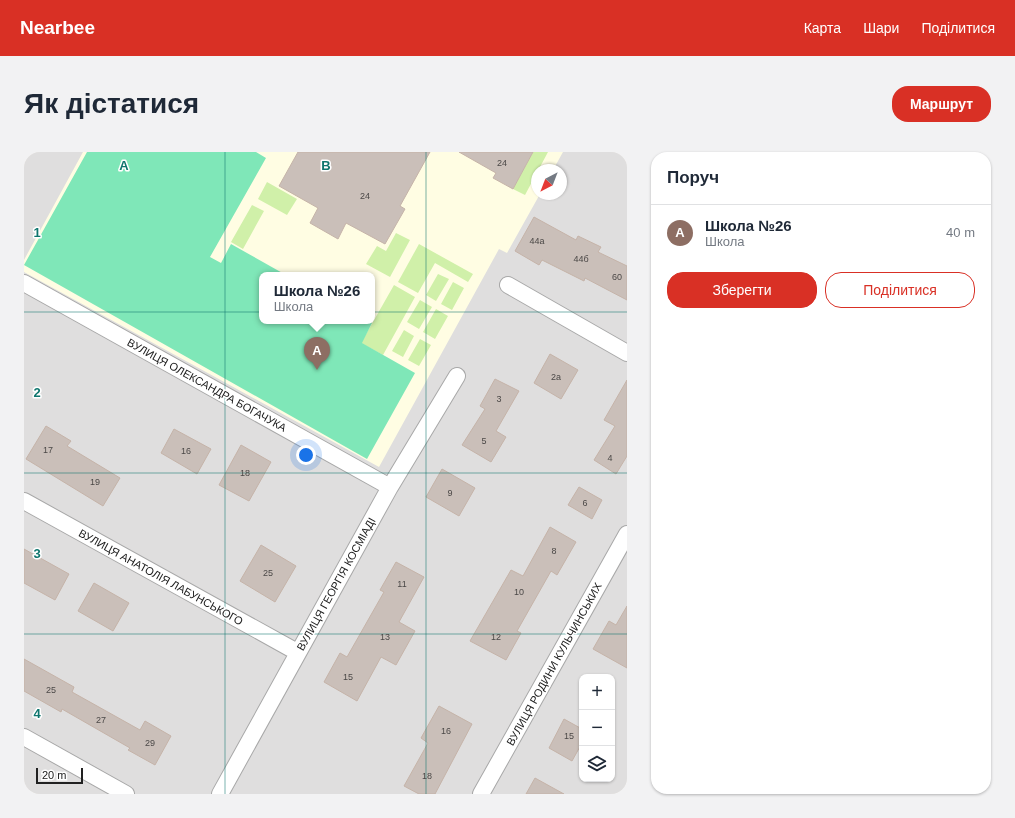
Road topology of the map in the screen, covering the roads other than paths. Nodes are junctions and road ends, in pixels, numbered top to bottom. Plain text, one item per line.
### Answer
1 (24, 283) edge
2 (508, 285) dead end
3 (627, 353) edge
4 (457, 376) dead end
5 (390, 487) junction
6 (24, 501) edge
7 (627, 534) edge
8 (297, 652) junction
9 (24, 737) edge
10 (126, 794) edge
11 (220, 794) edge
12 (482, 794) edge

1 - 5 street, ВУЛИЦЯ ОЛЕКСАНДРА БОГАЧУКА
2 - 3 street
4 - 5 street, ВУЛИЦЯ ГЕОРГІЯ КОСМІАДІ
5 - 8 street, ВУЛИЦЯ ГЕОРГІЯ КОСМІАДІ
6 - 8 street, ВУЛИЦЯ АНАТОЛІЯ ЛАБУНСЬКОГО
7 - 12 street, ВУЛИЦЯ РОДИНИ КУЛЬЧИНСЬКИХ
8 - 11 street, ВУЛИЦЯ ГЕОРГІЯ КОСМІАДІ
9 - 10 street

